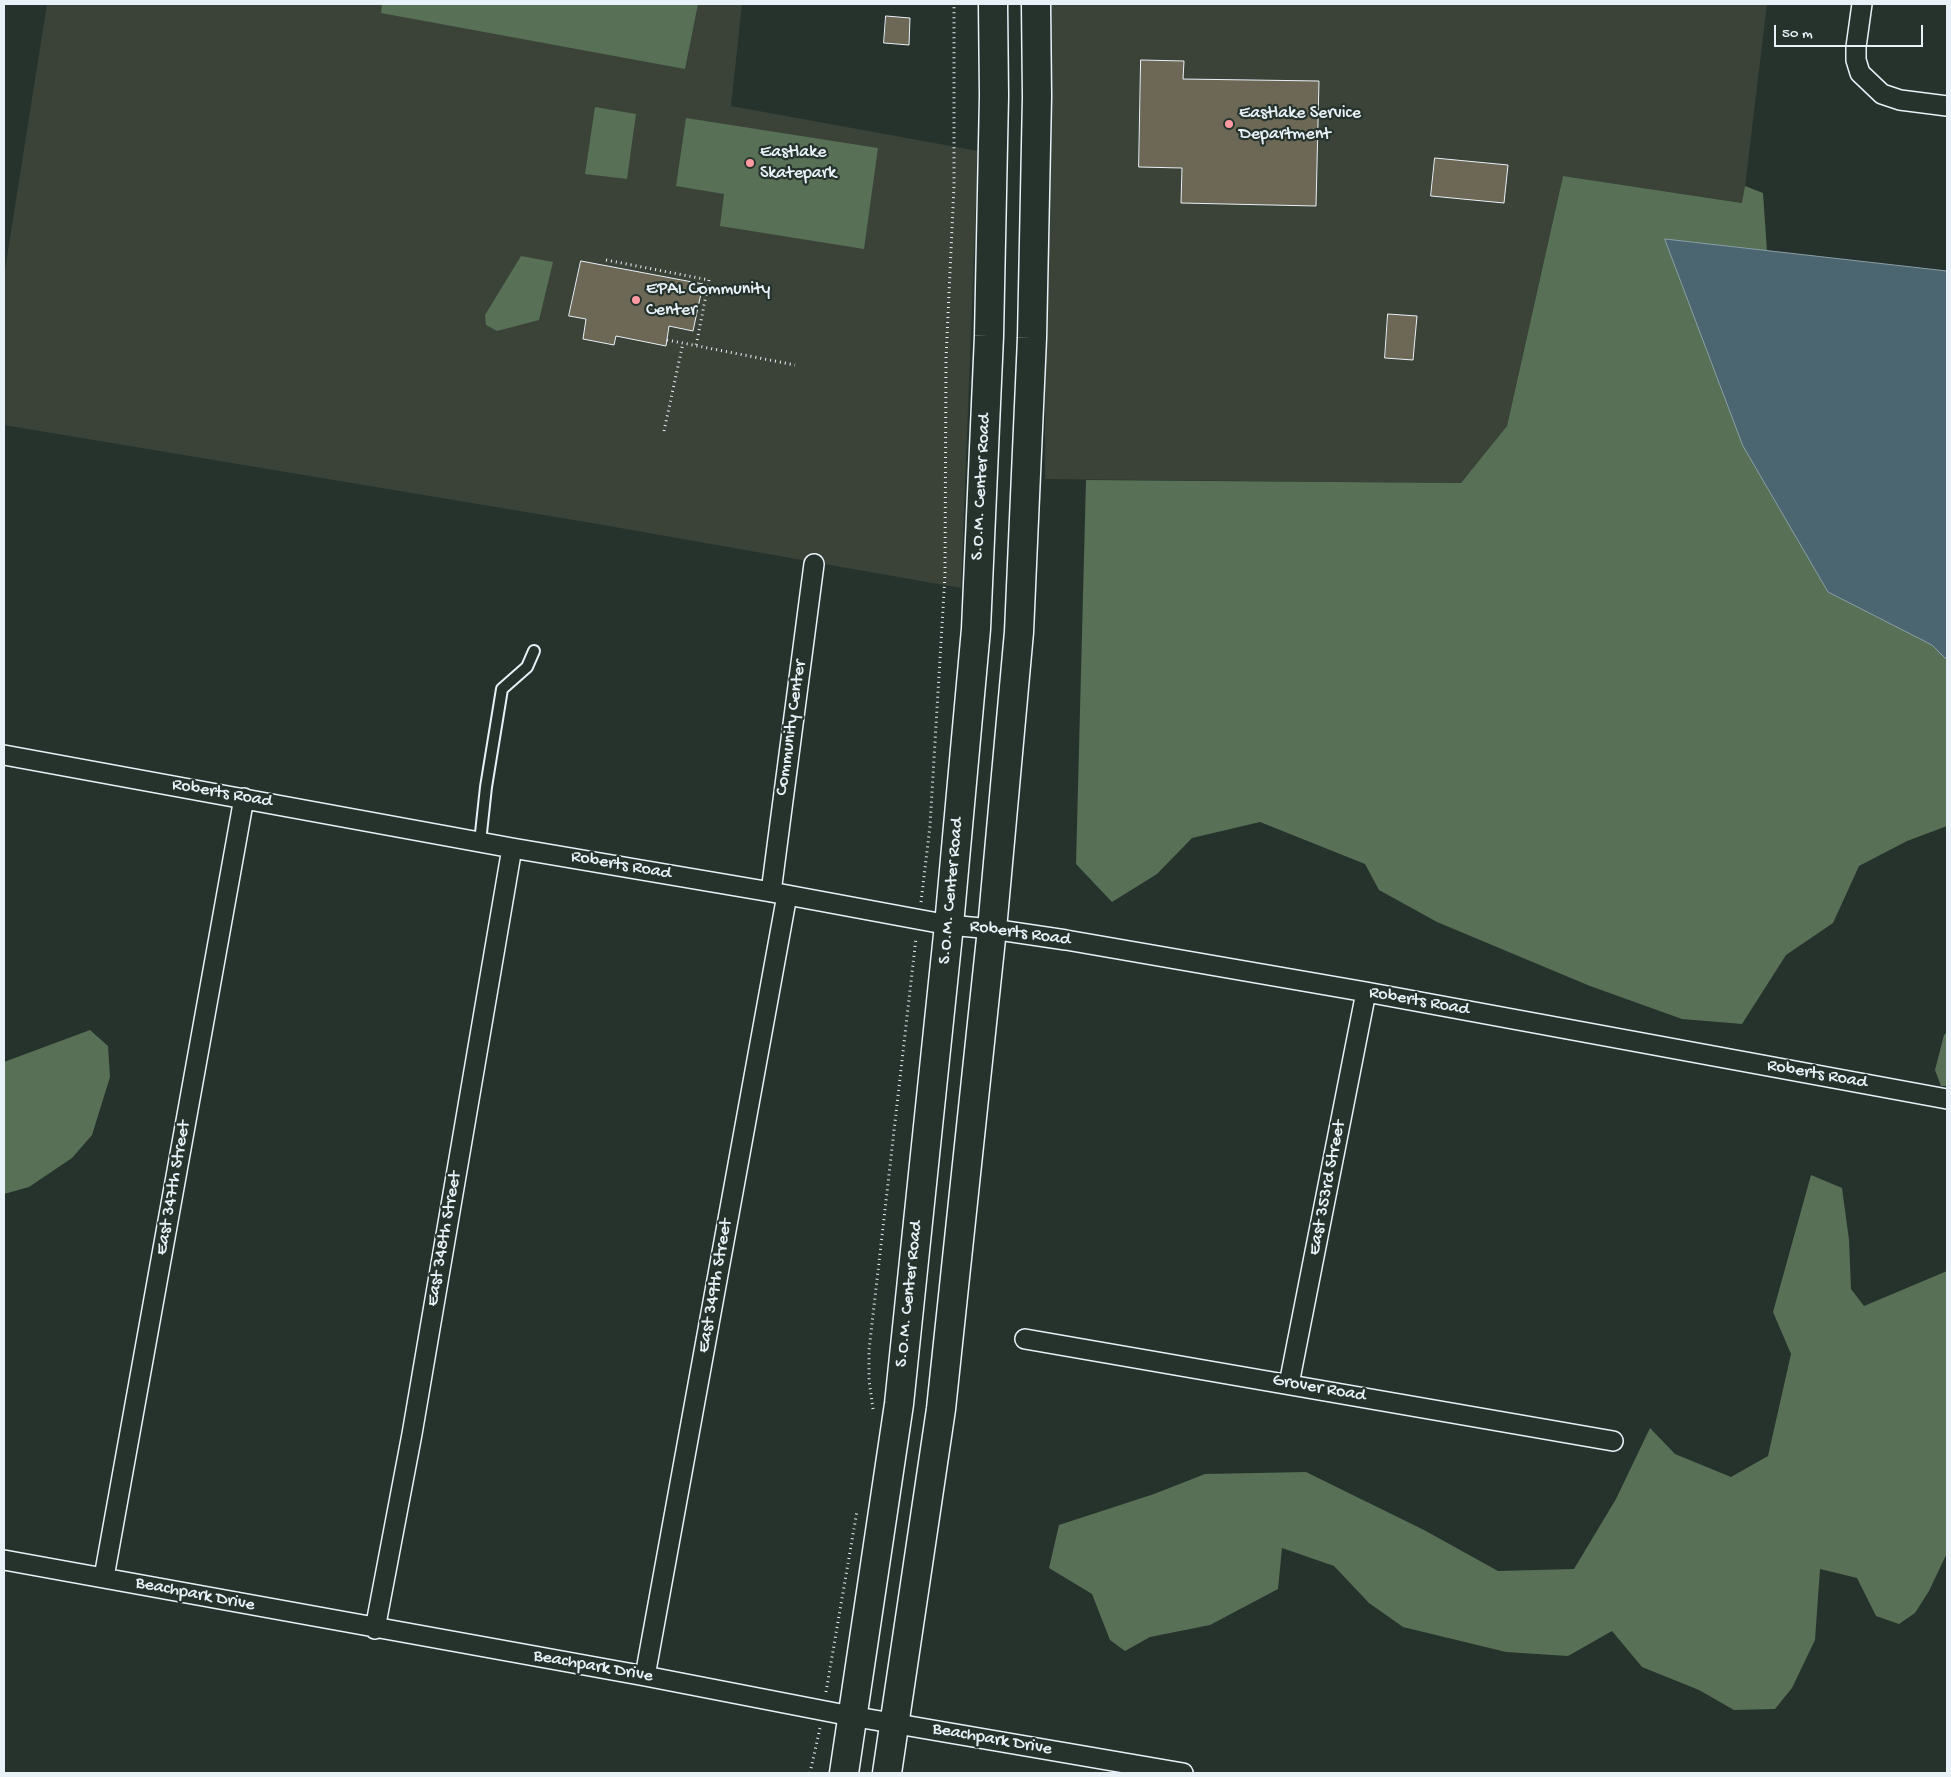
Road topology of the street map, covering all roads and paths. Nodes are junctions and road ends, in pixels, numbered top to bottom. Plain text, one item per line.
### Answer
1 (954, 4) edge
2 (993, 4) edge
3 (1036, 4) edge
4 (1862, 4) edge
5 (1947, 106) edge
6 (606, 260) dead end
7 (667, 340) dead end
8 (683, 343) junction
9 (696, 346) junction
10 (795, 365) dead end
11 (664, 431) dead end
12 (814, 564) dead end
13 (534, 651) dead end
14 (4, 755) edge
15 (244, 798) junction
16 (480, 842) junction
17 (512, 848) junction
18 (779, 893) junction
19 (920, 904) dead end
20 (949, 924) junction
21 (992, 929) junction
22 (915, 939) dead end
23 (1366, 992) junction
24 (1947, 1100) edge
25 (1025, 1340) dead end
26 (1290, 1384) junction
27 (874, 1414) dead end
28 (1613, 1441) dead end
29 (858, 1509) dead end
30 (4, 1560) edge
31 (104, 1577) junction
32 (375, 1629) junction
33 (645, 1676) junction
34 (826, 1691) dead end
35 (852, 1716) junction
36 (894, 1723) junction
37 (820, 1728) dead end
38 (810, 1773) edge
39 (844, 1773) edge
40 (887, 1773) edge
41 (1183, 1773) edge

1 - 19 path
2 - 20 main road, S.O.M. Center Road
3 - 21 main road
4 - 5 street
6 - 9 path
7 - 8 path
8 - 9 path
8 - 11 path
9 - 10 path
12 - 18 street, Community Center
13 - 16 lane
14 - 15 street, Roberts Road
15 - 16 street, Roberts Road
15 - 31 street, East 347th Street
16 - 17 street, Roberts Road
17 - 18 street, Roberts Road
17 - 32 street, East 348th Street
18 - 20 street, Roberts Road
18 - 33 street, East 349th Street
20 - 21 street, Roberts Road
20 - 35 main road, S.O.M. Center Road
21 - 23 street, Roberts Road
21 - 36 main road
22 - 27 path
23 - 24 street, Roberts Road
23 - 26 street, East 353rd Street
25 - 26 street, Grover Road
26 - 28 street, Grover Road
29 - 34 path
30 - 31 street, Beachpark Drive
31 - 32 street, Beachpark Drive
32 - 33 street, Beachpark Drive
33 - 35 street, Beachpark Drive
35 - 36 street, Beachpark Drive
35 - 39 main road, S.O.M. Center Road
36 - 40 main road
36 - 41 street, Beachpark Drive
37 - 38 path

